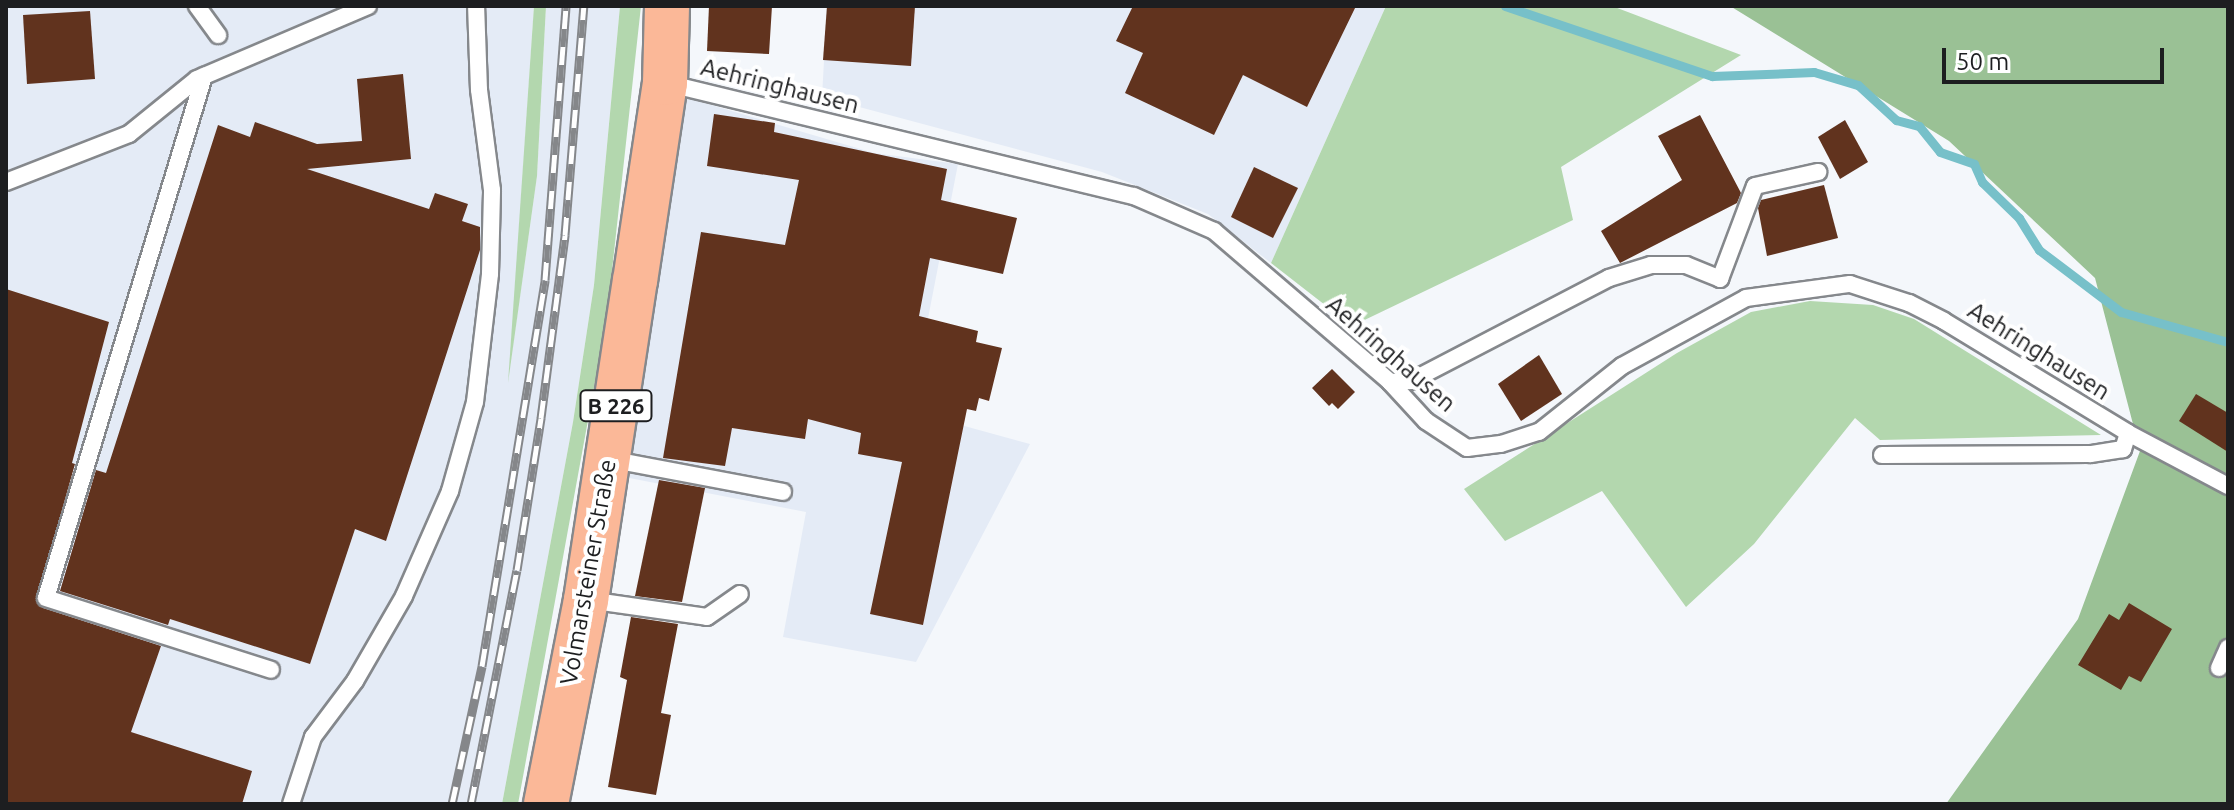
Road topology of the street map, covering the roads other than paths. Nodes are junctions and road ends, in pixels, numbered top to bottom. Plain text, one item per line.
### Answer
1 (197, 6) edge
2 (368, 6) edge
3 (476, 6) edge
4 (667, 6) edge
5 (218, 35) dead end
6 (204, 76) junction
7 (665, 83) junction
8 (1818, 172) dead end
9 (6, 182) edge
10 (1390, 382) junction
11 (2128, 433) junction
12 (1882, 455) dead end
13 (607, 459) junction
14 (2228, 486) edge
15 (783, 492) dead end
16 (740, 594) dead end
17 (586, 600) junction
18 (2228, 648) edge
19 (2219, 668) dead end
20 (271, 670) dead end
21 (291, 804) edge
22 (546, 804) edge

1 - 5 lane
2 - 6 lane
3 - 21 lane
4 - 7 main road, Volmarsteiner Straße / B 226
6 - 9 lane
6 - 20 lane
7 - 10 lane, Aehringhausen
7 - 13 main road, Volmarsteiner Straße / B 226
8 - 10 lane
10 - 11 lane, Aehringhausen
11 - 12 lane
11 - 14 lane, Aehringhausen
13 - 15 lane
13 - 17 main road, Volmarsteiner Straße / B 226
16 - 17 lane
17 - 22 main road, Volmarsteiner Straße / B 226
18 - 19 lane

